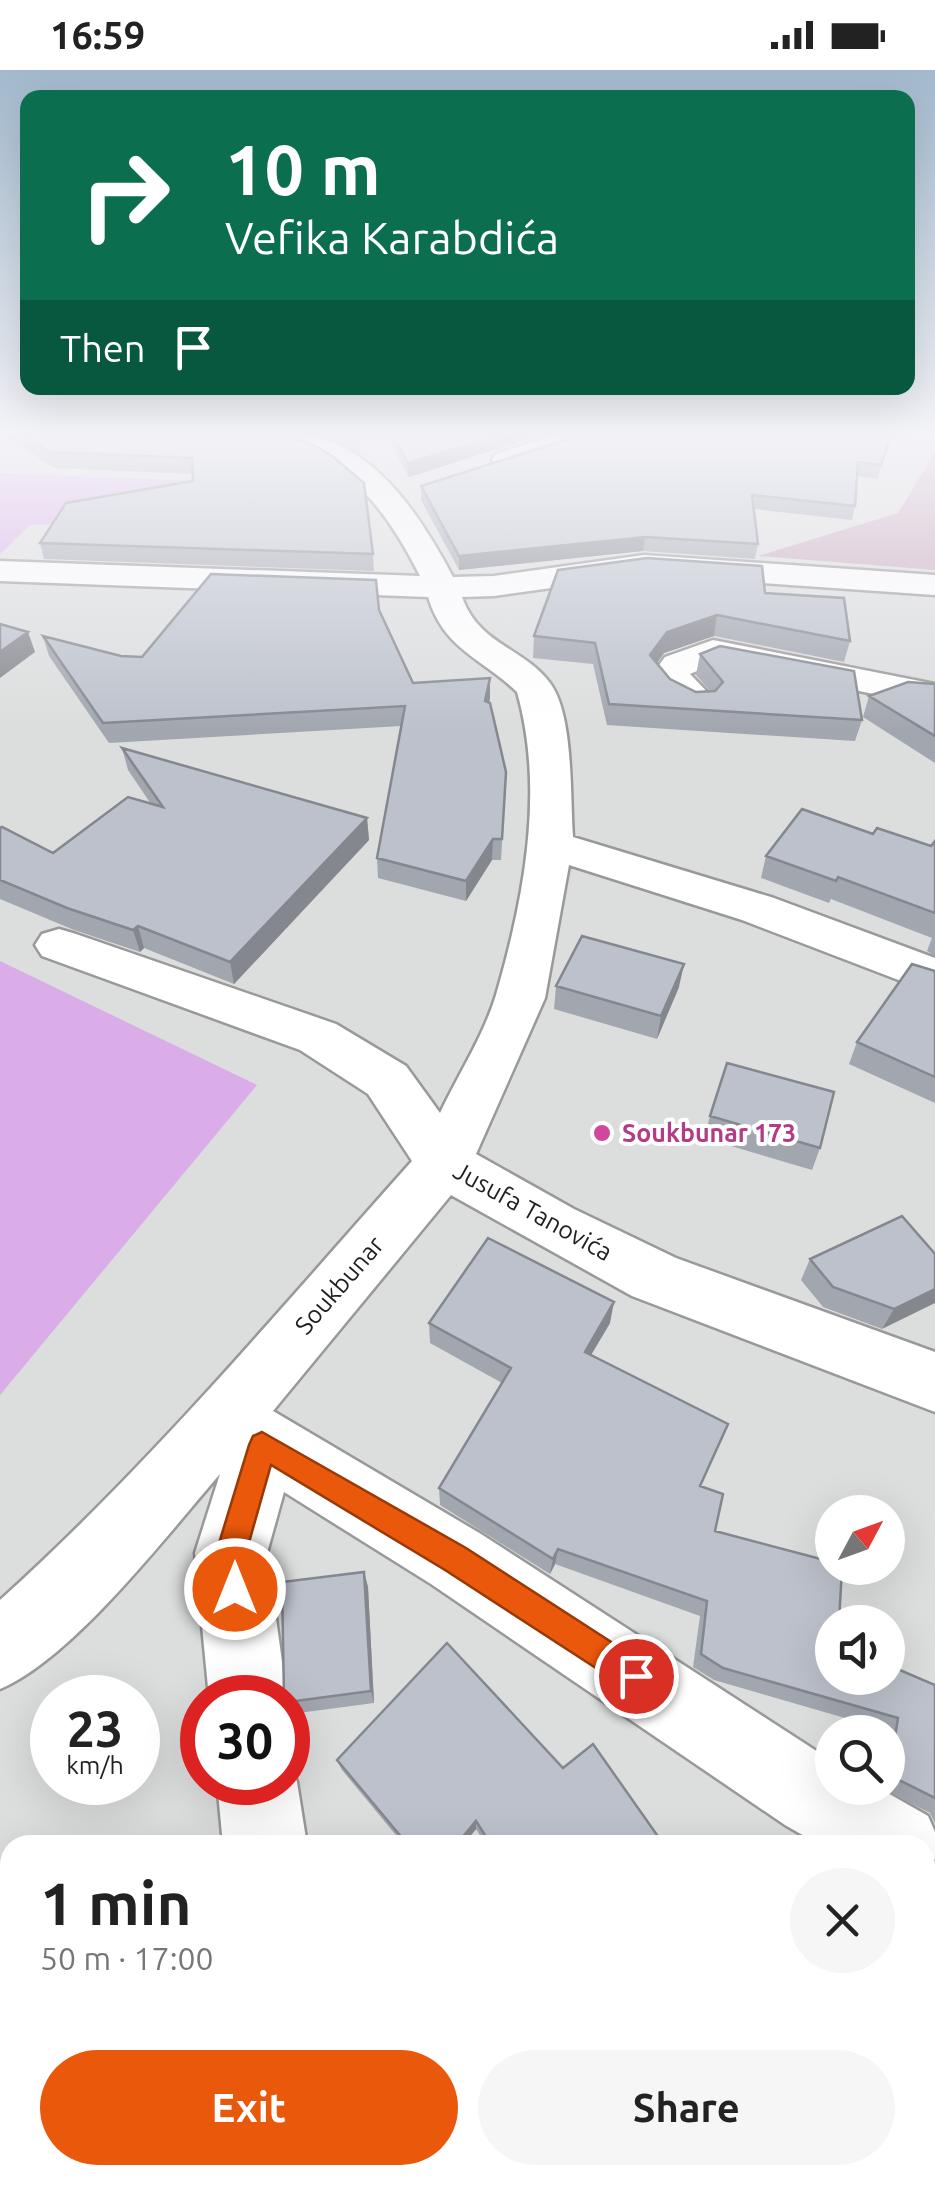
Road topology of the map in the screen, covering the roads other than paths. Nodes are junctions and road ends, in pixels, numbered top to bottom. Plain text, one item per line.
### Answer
1 (413, 533) edge
2 (0, 571) edge
3 (442, 587) junction
4 (925, 596) edge
5 (935, 695) edge
6 (697, 701) edge
7 (551, 845) junction
8 (59, 945) dead end
9 (935, 977) edge
10 (444, 1162) junction
11 (935, 1382) edge
12 (244, 1432) junction
13 (0, 1651) edge
14 (245, 1675) edge
15 (261, 1805) edge
16 (264, 1835) edge
17 (882, 1835) edge

1 - 3 street, Soukbunar
2 - 3 street
3 - 4 street
3 - 7 street, Soukbunar
5 - 6 street
7 - 9 street
7 - 10 street, Soukbunar
8 - 10 street, Jusufa Tanovića
10 - 11 street, Jusufa Tanovića
10 - 12 street, Soukbunar
12 - 13 street, Soukbunar
12 - 14 street
12 - 17 street
15 - 16 street

